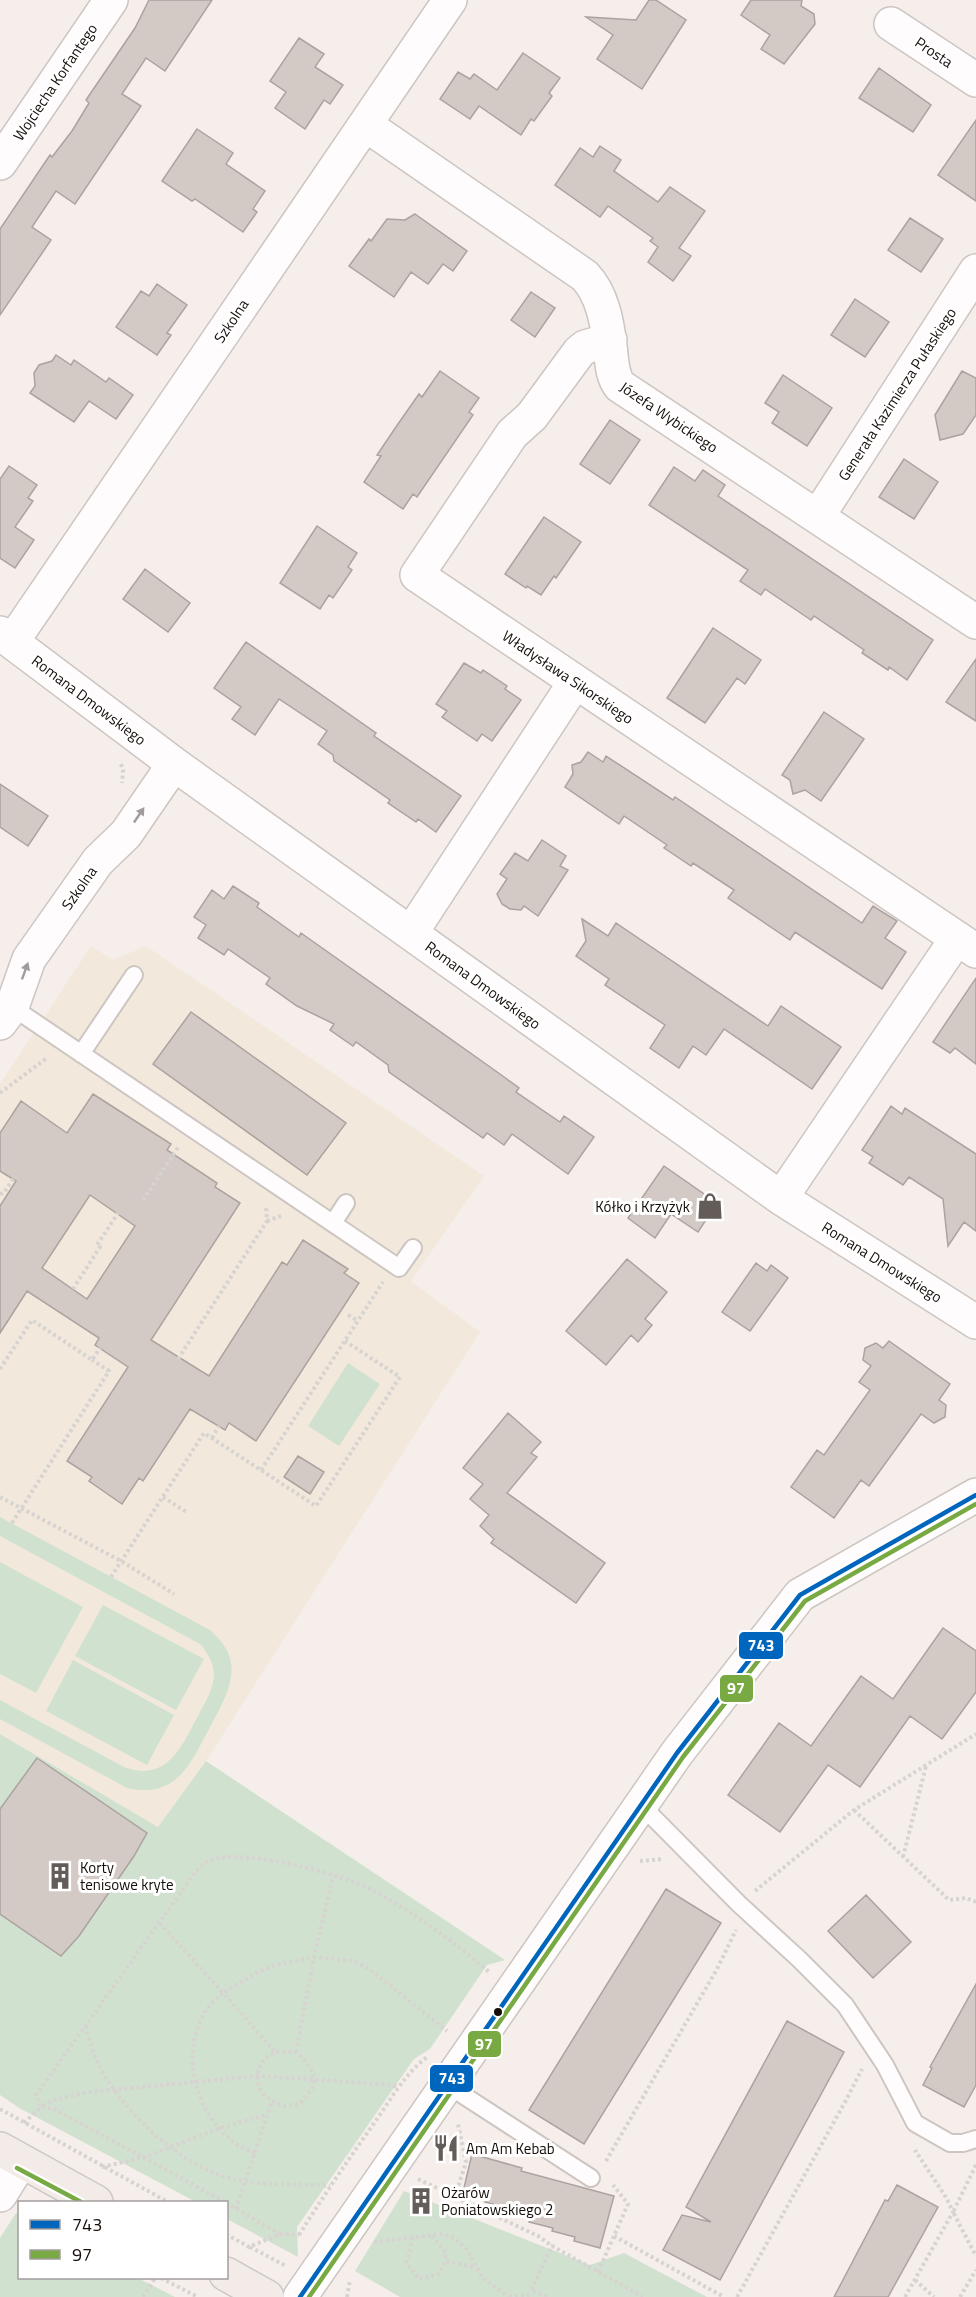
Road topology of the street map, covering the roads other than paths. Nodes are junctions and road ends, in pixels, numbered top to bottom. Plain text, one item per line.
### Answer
1 (111, 0) edge
2 (450, 0) edge
3 (891, 24) dead end
4 (976, 80) edge
5 (366, 125) junction
6 (0, 163) edge
7 (976, 271) edge
8 (610, 340) junction
9 (818, 516) junction
10 (976, 622) edge
11 (6, 638) edge
12 (575, 682) junction
13 (174, 764) junction
14 (411, 933) junction
15 (966, 944) edge
16 (134, 975) dead end
17 (6, 1015) edge
18 (81, 1054) junction
19 (781, 1198) junction
20 (346, 1203) dead end
21 (333, 1223) junction
22 (413, 1248) dead end
23 (976, 1322) edge
24 (976, 1495) edge
25 (650, 1815) junction
26 (457, 2091) junction
27 (976, 2139) edge
28 (10, 2155) edge
29 (596, 2173) road end
30 (0, 2195) edge
31 (94, 2201) edge
32 (228, 2275) edge
33 (267, 2297) edge
34 (300, 2297) edge

1 - 6 street, Wojciecha Korfantego
2 - 5 street, Szkolna
3 - 4 street, Prosta
5 - 8 street, Józefa Wybickiego
5 - 11 street, Szkolna
7 - 9 street, Generała Kazimierza Pułaskiego
8 - 9 street, Józefa Wybickiego
8 - 12 street, Władysława Sikorskiego
9 - 10 street, Józefa Wybickiego
11 - 13 street, Romana Dmowskiego
12 - 14 street
12 - 15 street, Władysława Sikorskiego
13 - 14 street, Romana Dmowskiego
17 -> 13 street, Szkolna
14 - 19 street, Romana Dmowskiego
15 - 19 street
16 - 18 lane
17 - 18 lane
18 - 21 lane
19 - 23 street, Romana Dmowskiego
20 - 21 lane
21 - 22 lane
24 - 25 street
25 - 26 street
25 - 27 lane
26 - 29 lane
26 - 34 street
28 - 30 street
28 - 31 main road
32 - 33 main road

